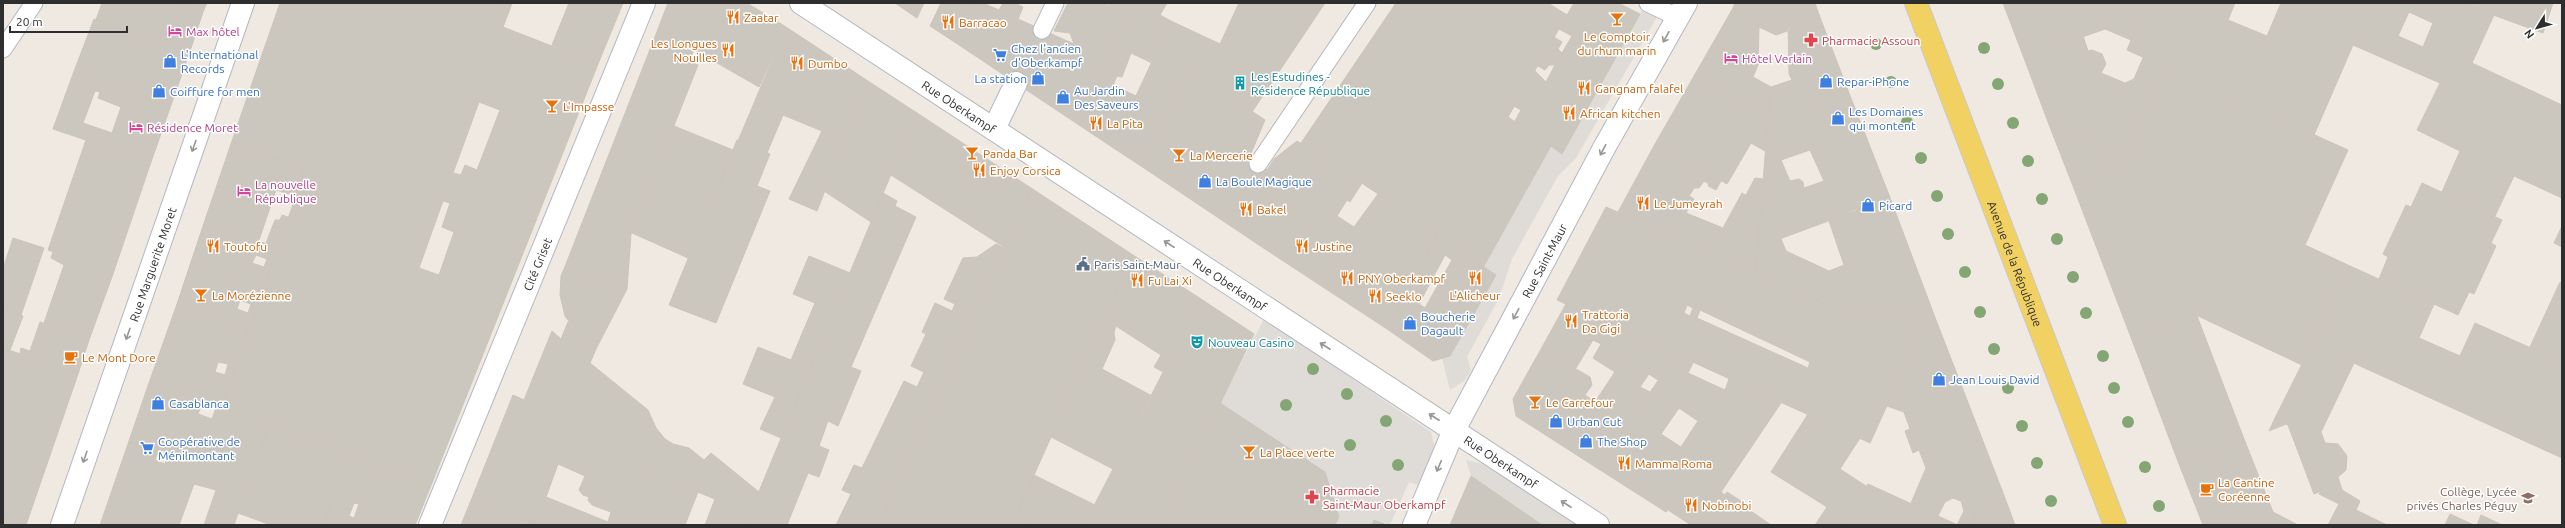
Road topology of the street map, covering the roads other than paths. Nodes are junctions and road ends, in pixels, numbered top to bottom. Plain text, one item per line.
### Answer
1 (34, 3) edge
2 (244, 3) edge
3 (644, 3) edge
4 (801, 3) edge
5 (1055, 3) edge
6 (1367, 3) edge
7 (1648, 3) edge
8 (1916, 3) edge
9 (1682, 10) edge
10 (1042, 30) dead end
11 (3, 48) edge
12 (1016, 83) dead end
13 (994, 129) junction
14 (1258, 164) dead end
15 (1454, 430) junction
16 (62, 525) edge
17 (430, 525) edge
18 (1414, 525) edge
19 (1598, 525) edge
20 (2115, 525) edge

1 - 11 lane
2 -> 16 street, Rue Marguerite Moret
3 - 17 street, Cité Griset
4 - 13 street, Rue Oberkampf
5 - 10 lane
6 - 14 lane
7 - 9 lane
8 - 20 main road, Avenue de la République
9 -> 15 street, Rue Saint-Maur
12 - 13 street
15 -> 13 street, Rue Oberkampf
15 -> 18 street, Rue Saint-Maur
19 -> 15 street, Rue Oberkampf

